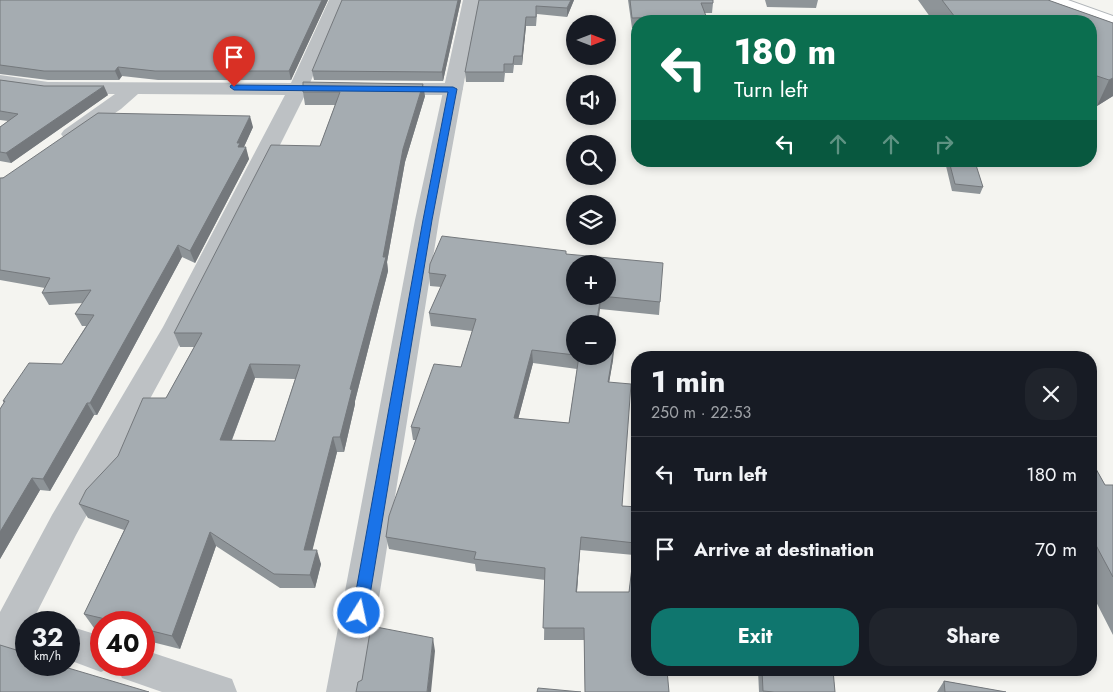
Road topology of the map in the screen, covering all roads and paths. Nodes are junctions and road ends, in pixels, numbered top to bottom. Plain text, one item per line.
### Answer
1 (337, 0) edge
2 (470, 0) edge
3 (1053, 0) edge
4 (1089, 0) edge
5 (1113, 9) edge
6 (1094, 15) edge
7 (1097, 16) edge
8 (1113, 22) edge
9 (0, 81) edge
10 (134, 88) junction
11 (298, 89) junction
12 (327, 89) edge
13 (366, 89) edge
14 (453, 89) junction
15 (56, 144) edge
16 (10, 630) edge
17 (155, 672) edge
18 (218, 692) edge
19 (346, 692) edge

1 - 11 street
2 - 14 street
3 - 6 main road
4 - 5 main road
7 - 8 main road
9 - 10 street
10 - 11 street
10 - 15 street
11 - 12 street
11 - 16 street
13 - 14 street
14 - 19 street
17 - 18 street

